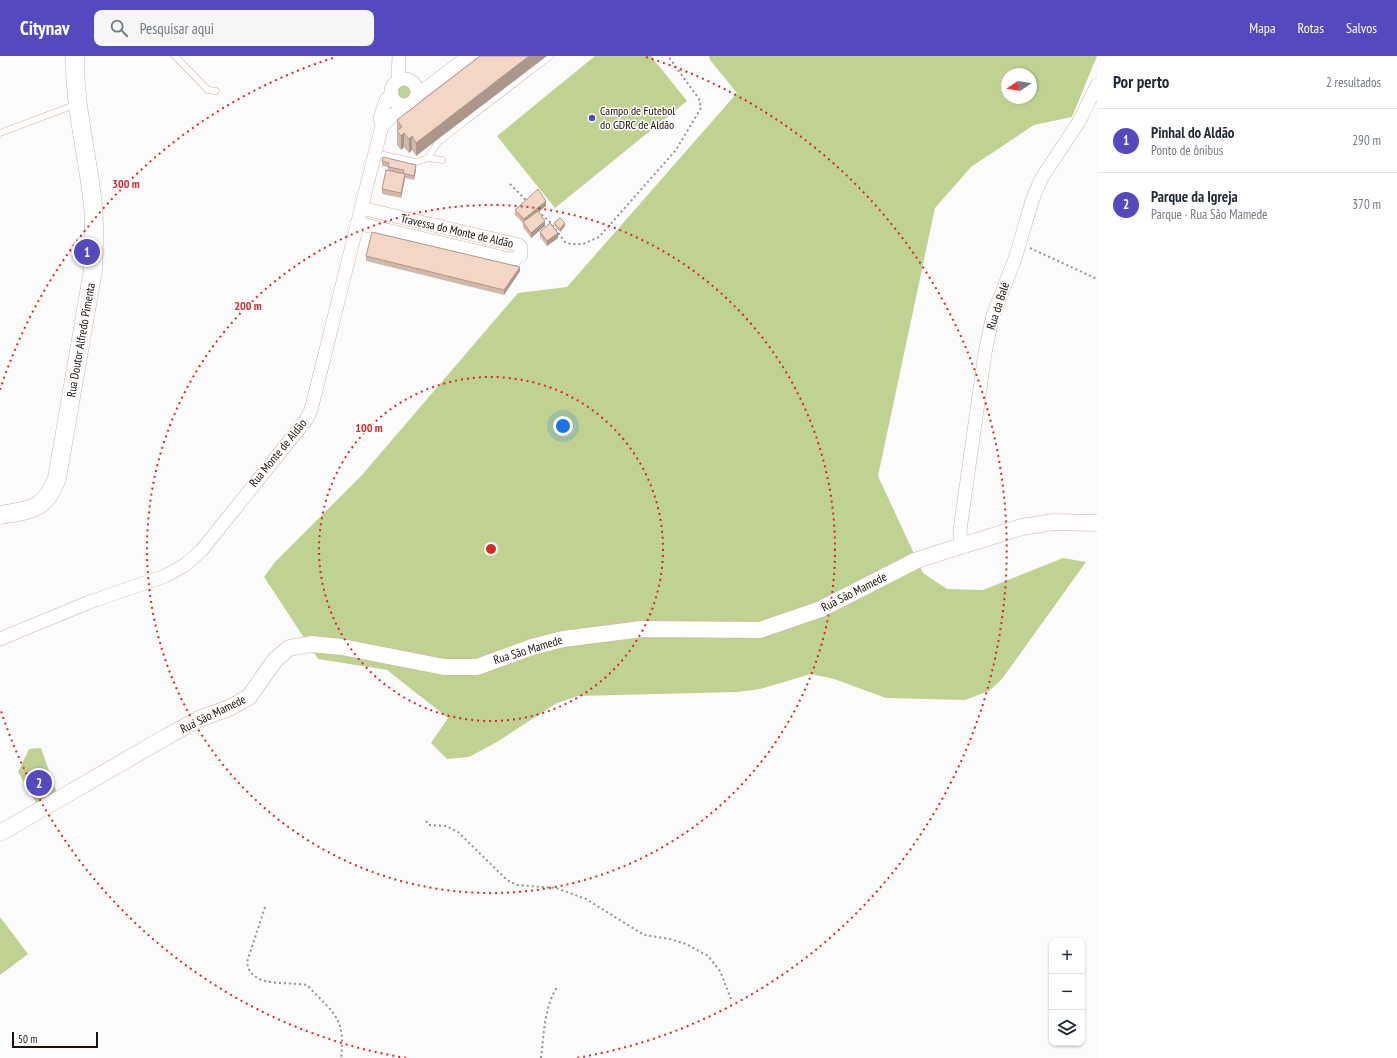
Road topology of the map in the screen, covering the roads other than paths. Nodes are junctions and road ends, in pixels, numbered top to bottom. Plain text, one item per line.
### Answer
1 (75, 56) edge
2 (175, 56) edge
3 (399, 56) edge
4 (468, 56) edge
5 (550, 56) edge
6 (398, 80) junction
7 (1097, 85) edge
8 (216, 91) dead end
9 (392, 93) junction
10 (417, 95) junction
11 (78, 103) junction
12 (404, 105) junction
13 (382, 126) junction
14 (0, 133) edge
15 (375, 152) junction
16 (428, 158) junction
17 (442, 160) dead end
18 (361, 208) junction
19 (357, 224) junction
20 (0, 515) edge
21 (1097, 523) edge
22 (961, 546) junction
23 (0, 639) edge
24 (0, 833) edge

1 - 11 main road, Rua Doutor Alfredo Pimenta
2 - 8 lane
3 - 6 street
4 - 10 street
5 - 16 lane
6 - 9 street
6 - 10 street
7 - 22 street, Rua da Balé
9 - 12 street
9 - 13 street, Rua Monte de Aldão
10 - 12 street
11 - 14 lane
11 - 20 main road, Rua Doutor Alfredo Pimenta
12 - 13 street
13 - 15 street, Rua Monte de Aldão
15 - 16 lane
15 - 18 street, Rua Monte de Aldão
16 - 17 lane
18 - 19 street, Rua Monte de Aldão
18 - 19 street, Travessa do Monte de Aldão
19 - 23 street, Rua Monte de Aldão
21 - 22 street, Rua São Mamede
22 - 24 street, Rua São Mamede

